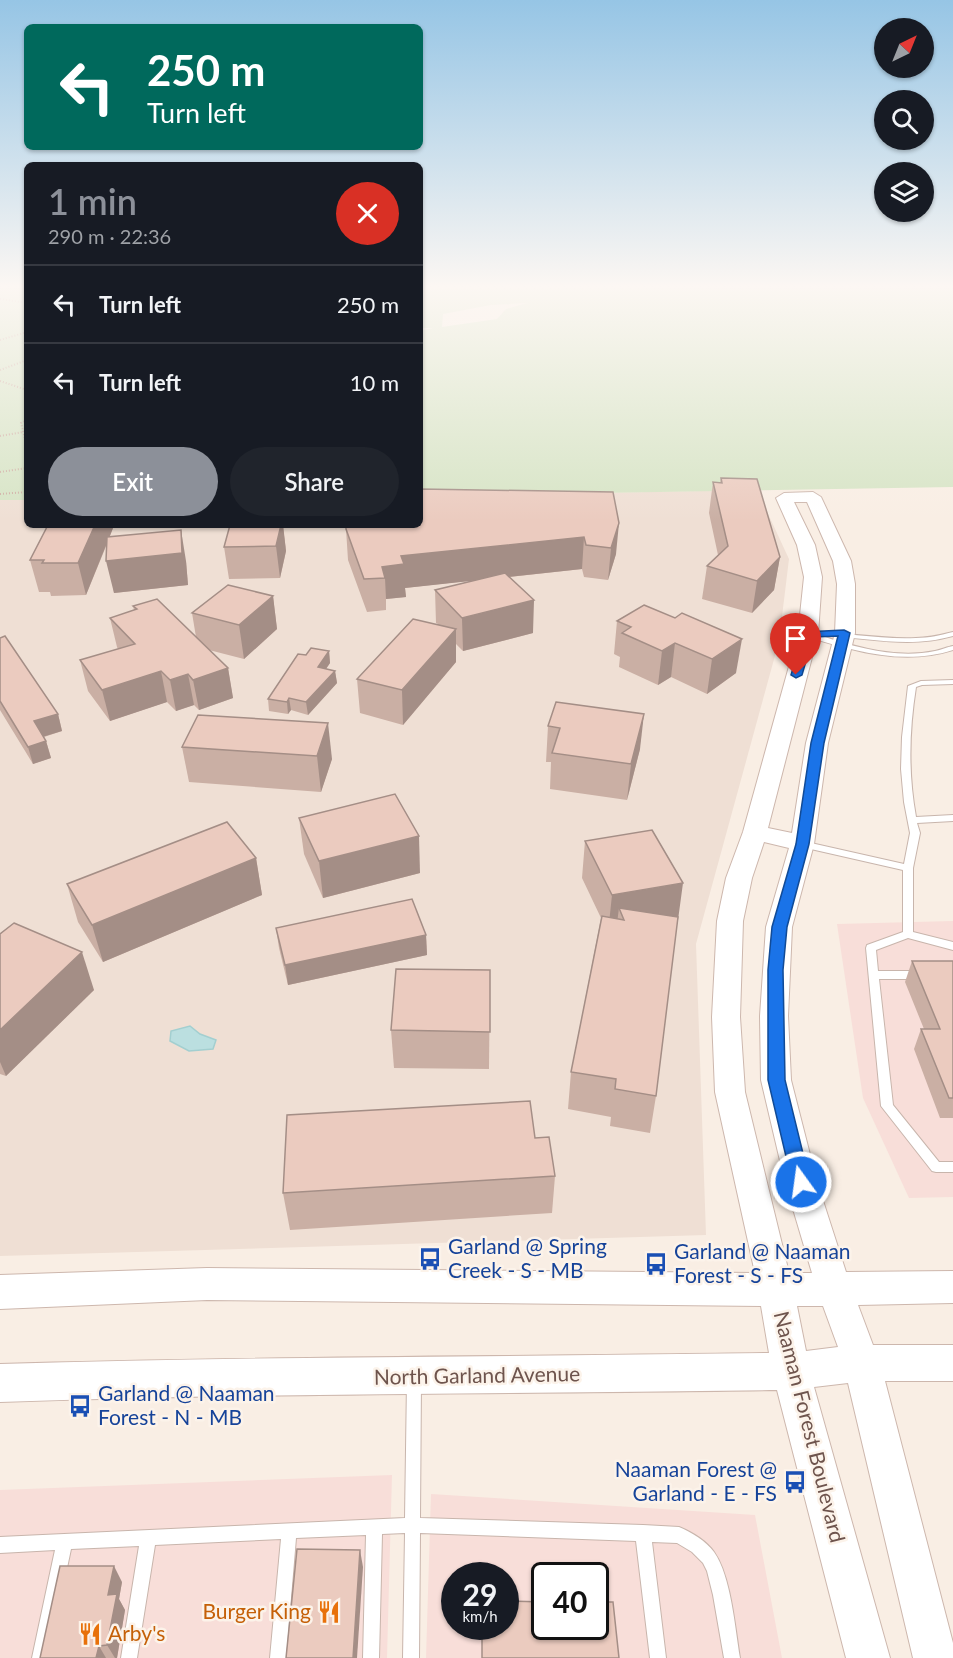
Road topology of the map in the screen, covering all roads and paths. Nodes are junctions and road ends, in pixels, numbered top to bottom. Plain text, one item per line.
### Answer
1 (0, 381) edge
2 (24, 389) edge
3 (24, 422) edge
4 (23, 432) junction
5 (0, 436) edge
6 (24, 436) edge
7 (24, 469) edge
8 (0, 472) edge
9 (24, 492) edge
10 (0, 494) edge
11 (808, 634) junction
12 (953, 634) edge
13 (843, 639) junction
14 (953, 648) edge
15 (953, 682) edge
16 (953, 818) edge
17 (912, 820) junction
18 (755, 832) junction
19 (802, 844) junction
20 (908, 868) junction
21 (908, 934) junction
22 (953, 946) edge
23 (874, 975) junction
24 (930, 975) edge
25 (953, 1167) edge
26 (953, 1287) edge
27 (834, 1288) junction
28 (776, 1290) junction
29 (0, 1292) edge
30 (862, 1363) junction
31 (953, 1363) edge
32 (791, 1371) junction
33 (414, 1377) junction
34 (0, 1383) edge
35 (411, 1525) junction
36 (374, 1527) junction
37 (289, 1531) junction
38 (643, 1533) junction
39 (148, 1538) junction
40 (65, 1542) junction
41 (0, 1545) edge
42 (40, 1658) edge
43 (129, 1658) edge
44 (278, 1658) edge
45 (371, 1658) edge
46 (411, 1658) edge
47 (658, 1658) edge
48 (732, 1658) edge
49 (868, 1658) edge
50 (935, 1658) edge

1 - 2 path
3 - 4 path
4 - 5 path
4 - 6 path
7 - 8 path
9 - 10 path
11 - 13 lane
11 - 13 lane
11 - 13 street, Naaman Forest Boulevard
11 - 18 street, Naaman Forest Boulevard
12 - 13 lane
13 - 14 lane
13 - 19 street, Naaman Forest Boulevard
15 - 17 lane
16 - 17 lane
17 - 20 lane
18 - 19 street
18 - 28 street, Naaman Forest Boulevard
19 - 20 lane
19 - 27 street, Naaman Forest Boulevard
20 - 21 lane
21 - 22 lane
21 - 23 lane
23 - 24 lane
23 - 25 lane
26 - 27 street
27 - 28 street
27 - 30 street, Naaman Forest Boulevard
28 - 29 street
28 - 32 street, Naaman Forest Boulevard
30 - 31 street, North Garland Avenue
30 - 32 street, North Garland Avenue
30 - 50 street, Naaman Forest Boulevard
32 - 33 street, North Garland Avenue
32 - 49 street, Naaman Forest Boulevard
33 - 34 street, North Garland Avenue
33 - 35 lane
35 - 36 lane
35 - 38 lane
35 - 46 lane
36 - 37 lane
36 - 45 lane
37 - 39 lane
37 - 44 lane
38 - 47 lane
38 - 48 lane
39 - 40 lane
39 - 43 lane
40 - 41 lane
40 - 42 lane

